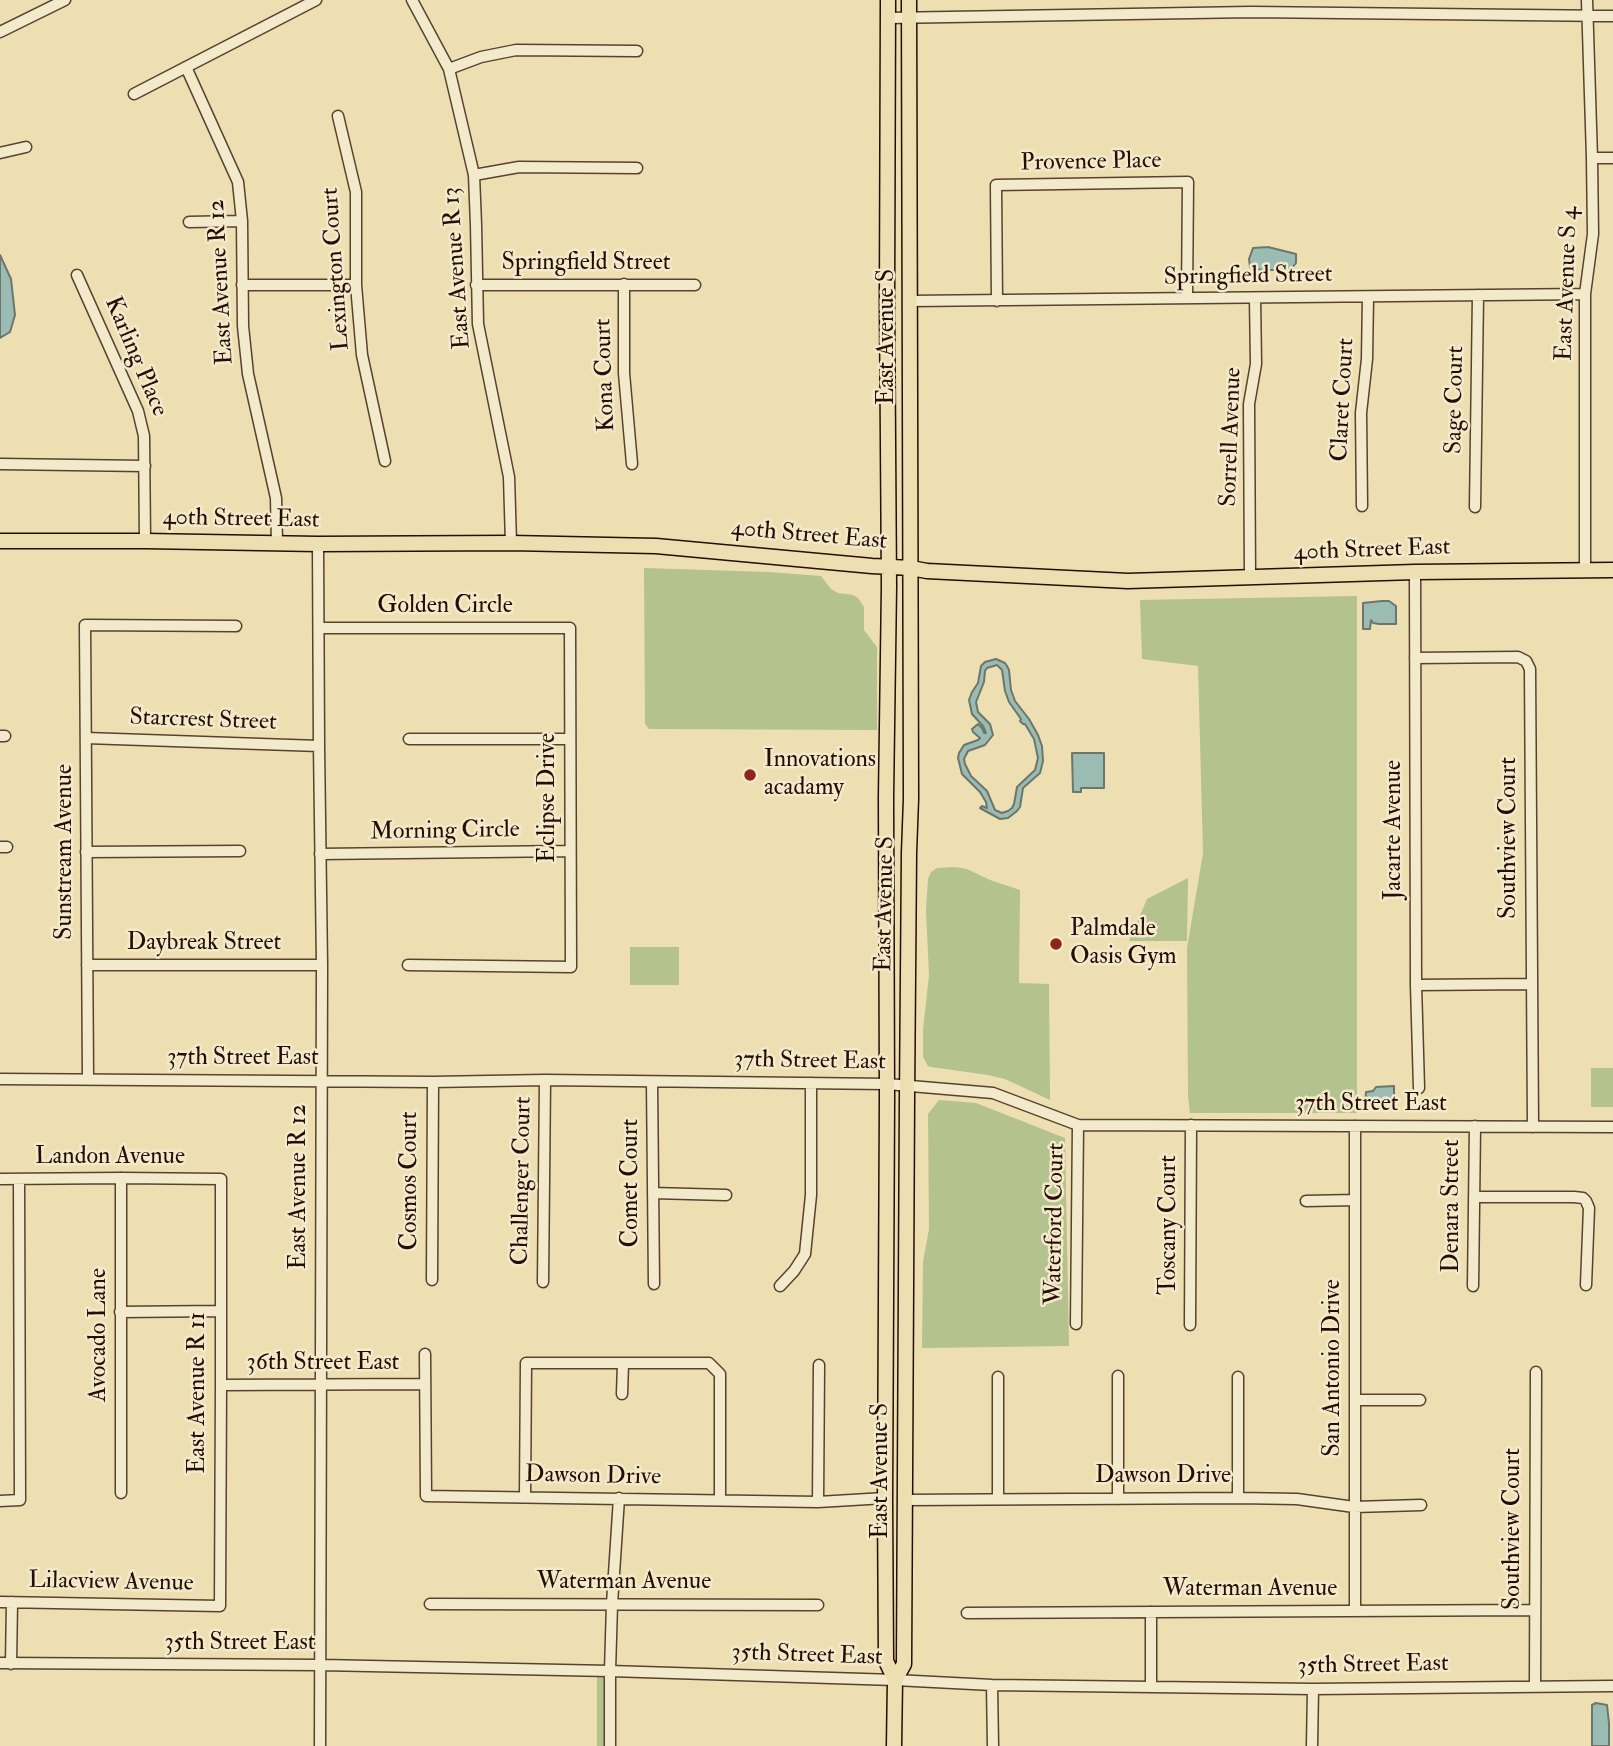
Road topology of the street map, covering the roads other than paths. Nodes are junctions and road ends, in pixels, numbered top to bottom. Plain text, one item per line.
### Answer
1 (65, 0) edge
2 (316, 0) edge
3 (412, 0) edge
4 (888, 0) edge
5 (909, 0) edge
6 (1587, 0) edge
7 (1251, 6) edge
8 (1587, 16) junction
9 (1613, 16) edge
10 (888, 18) junction
11 (909, 18) junction
12 (0, 32) edge
13 (637, 51) dead end
14 (186, 68) junction
15 (449, 69) junction
16 (134, 94) dead end
17 (338, 116) dead end
18 (26, 147) dead end
19 (0, 153) edge
20 (1592, 158) junction
21 (1613, 158) edge
22 (637, 168) dead end
23 (474, 175) junction
24 (242, 221) junction
25 (189, 222) dead end
26 (77, 275) dead end
27 (624, 284) junction
28 (242, 285) junction
29 (356, 285) junction
30 (476, 285) junction
31 (695, 285) dead end
32 (1586, 293) junction
33 (1478, 295) junction
34 (1368, 297) junction
35 (1187, 298) junction
36 (1255, 298) junction
37 (910, 301) junction
38 (997, 301) junction
39 (385, 461) dead end
40 (0, 464) edge
41 (632, 464) dead end
42 (145, 466) junction
43 (1362, 506) dead end
44 (1475, 507) dead end
45 (0, 541) edge
46 (145, 541) junction
47 (277, 543) junction
48 (511, 543) junction
49 (318, 544) junction
50 (888, 566) junction
51 (911, 568) junction
52 (1585, 569) junction
53 (1613, 570) edge
54 (1415, 572) junction
55 (1250, 578) junction
56 (236, 626) dead end
57 (320, 628) junction
58 (570, 628) joint
59 (1415, 658) junction
60 (86, 738) junction
61 (409, 739) dead end
62 (570, 739) junction
63 (319, 746) junction
64 (240, 851) dead end
65 (570, 851) junction
66 (86, 852) junction
67 (320, 854) junction
68 (87, 965) junction
69 (322, 965) junction
70 (408, 965) dead end
71 (1532, 984) junction
72 (1416, 985) junction
73 (0, 1079) edge
74 (88, 1079) junction
75 (544, 1080) junction
76 (321, 1081) junction
77 (433, 1082) junction
78 (652, 1082) junction
79 (811, 1083) junction
80 (887, 1084) junction
81 (907, 1085) junction
82 (1419, 1088) dead end
83 (1078, 1125) junction
84 (1191, 1125) junction
85 (1355, 1126) junction
86 (1475, 1126) junction
87 (1532, 1127) junction
88 (1613, 1127) edge
89 (121, 1178) junction
90 (0, 1179) edge
91 (19, 1180) junction
92 (220, 1180) joint
93 (653, 1193) junction
94 (726, 1195) dead end
95 (1474, 1197) junction
96 (1306, 1200) dead end
97 (1355, 1200) junction
98 (432, 1280) dead end
99 (543, 1282) dead end
100 (654, 1284) dead end
101 (1586, 1285) dead end
102 (780, 1286) dead end
103 (1473, 1286) dead end
104 (220, 1311) junction
105 (120, 1312) junction
106 (1076, 1324) dead end
107 (1190, 1325) dead end
108 (425, 1354) dead end
109 (623, 1364) junction
110 (819, 1365) dead end
111 (1536, 1372) dead end
112 (1118, 1376) dead end
113 (998, 1377) dead end
114 (1238, 1377) dead end
115 (425, 1384) junction
116 (221, 1385) junction
117 (321, 1386) junction
118 (622, 1394) dead end
119 (1355, 1400) junction
120 (1420, 1400) dead end
121 (121, 1493) dead end
122 (525, 1497) junction
123 (885, 1498) junction
124 (1238, 1498) junction
125 (619, 1499) junction
126 (720, 1499) junction
127 (998, 1499) junction
128 (1118, 1499) junction
129 (905, 1500) junction
130 (0, 1501) edge
131 (818, 1502) junction
132 (1420, 1505) dead end
133 (1354, 1507) junction
134 (6, 1602) edge
135 (430, 1604) dead end
136 (612, 1604) junction
137 (818, 1605) dead end
138 (220, 1606) joint
139 (1355, 1610) junction
140 (1535, 1610) junction
141 (1151, 1612) junction
142 (967, 1613) dead end
143 (6, 1664) edge
144 (321, 1665) junction
145 (610, 1671) junction
146 (895, 1679) junction
147 (992, 1685) junction
148 (1151, 1686) junction
149 (1535, 1686) junction
150 (1613, 1686) edge
151 (1312, 1689) junction
152 (320, 1746) edge
153 (610, 1746) edge
154 (894, 1746) edge
155 (993, 1746) edge
156 (1312, 1746) edge

1 - 12 street
2 - 14 street
3 - 15 street, East Avenue R 13
4 - 10 main road, East Avenue S
5 - 11 main road, East Avenue S
6 - 8 street, East Avenue S 4
7 - 8 street
7 - 11 street
8 - 9 street
8 - 20 street, East Avenue S 4
10 - 11 street
10 - 50 main road, East Avenue S
11 - 37 main road, East Avenue S
13 - 15 street
14 - 16 street
14 - 24 street, East Avenue R 12
15 - 23 street, East Avenue R 13
17 - 29 street, Lexington Court
18 - 19 street
20 - 21 street
20 - 32 street, East Avenue S 4
22 - 23 street
23 - 30 street, East Avenue R 13
24 - 25 street
24 - 28 street, East Avenue R 12
26 - 42 street, Karling Place
27 - 30 street, Springfield Street
27 - 31 street, Springfield Street
27 - 41 street, Kona Court
28 - 29 street
28 - 47 street, East Avenue R 12
29 - 39 street, Lexington Court
30 - 48 street, East Avenue R 13
32 - 33 street, Springfield Street
32 - 52 street, East Avenue S 4
33 - 34 street, Springfield Street
33 - 44 street, Sage Court
34 - 36 street, Springfield Street
34 - 43 street, Claret Court
35 - 36 street, Springfield Street
35 - 38 street, Springfield Street
35 - 38 street, Provence Place
36 - 55 street, Sorrell Avenue
37 - 38 street, Springfield Street
37 - 51 main road, East Avenue S
40 - 42 street
42 - 46 street, Karling Place
45 - 46 main road, 40th Street East
46 - 47 main road, 40th Street East
47 - 49 main road, 40th Street East
48 - 49 main road, 40th Street East
48 - 50 main road, 40th Street East
49 - 57 street, East Avenue R 12
50 - 51 main road, 40th Street East
50 - 80 main road, East Avenue S
51 - 55 main road, 40th Street East
51 - 81 main road, East Avenue S
52 - 53 main road, 40th Street East
52 - 54 main road, 40th Street East
54 - 55 main road, 40th Street East
54 - 59 street, Jacarte Avenue
56 - 60 street, Sunstream Avenue
57 - 58 street, Golden Circle
57 - 63 street, East Avenue R 12
58 - 62 street, Eclipse Drive
59 - 71 street, Southview Court
59 - 72 street, Jacarte Avenue
60 - 63 street, Starcrest Street
60 - 66 street, Sunstream Avenue
61 - 62 street
62 - 65 street, Eclipse Drive
63 - 67 street, East Avenue R 12
64 - 66 street
65 - 67 street, Morning Circle
65 - 70 street, Eclipse Drive
66 - 68 street, Sunstream Avenue
67 - 69 street, East Avenue R 12
68 - 69 street, Daybreak Street
68 - 74 street, Sunstream Avenue
69 - 76 street, East Avenue R 12
71 - 72 street
71 - 87 street, Southview Court
72 - 82 street, Jacarte Avenue
73 - 74 street, 37th Street East
74 - 76 street, 37th Street East
75 - 77 street, 37th Street East
75 - 78 street, 37th Street East
75 - 99 street, Challenger Court
76 - 77 street, 37th Street East
76 - 117 street, East Avenue R 12
77 - 98 street, Cosmos Court
78 - 79 street, 37th Street East
78 - 93 street, Comet Court
79 - 80 street, 37th Street East
79 - 102 street
80 - 81 street, 37th Street East
80 - 123 main road, East Avenue S
81 - 83 street, 37th Street East
81 - 129 main road, East Avenue S
83 - 84 street, 37th Street East
83 - 106 street, Waterford Court
84 - 85 street, 37th Street East
84 - 107 street, Toscany Court
85 - 86 street, 37th Street East
85 - 97 street, San Antonio Drive
86 - 87 street, 37th Street East
86 - 95 street, Denara Street
87 - 88 street, 37th Street East
89 - 91 street, Landon Avenue
89 - 92 street, Landon Avenue
89 - 105 street, Avocado Lane
90 - 91 street, Landon Avenue
91 - 130 street
92 - 104 street, East Avenue R 11
93 - 94 street
93 - 100 street, Comet Court
95 - 101 street
95 - 103 street, Denara Street
96 - 97 street
97 - 119 street, San Antonio Drive
104 - 105 street
104 - 116 street, East Avenue R 11
105 - 121 street, Avocado Lane
108 - 115 street
109 - 118 street
109 - 122 street
109 - 126 street
110 - 131 street
111 - 140 street, Southview Court
112 - 128 street
113 - 127 street
114 - 124 street
115 - 117 street, 36th Street East
115 - 122 street, Dawson Drive
116 - 117 street, 36th Street East
116 - 138 street, East Avenue R 11
117 - 144 street, East Avenue R 12
119 - 120 street
119 - 133 street, San Antonio Drive
122 - 125 street, Dawson Drive
123 - 131 street, Dawson Drive
123 - 146 main road, East Avenue S
124 - 128 street, Dawson Drive
124 - 133 street, Dawson Drive
125 - 126 street, Dawson Drive
125 - 136 street
126 - 131 street, Dawson Drive
127 - 128 street, Dawson Drive
127 - 129 street, Dawson Drive
129 - 146 main road, East Avenue S
132 - 133 street, Dawson Drive
133 - 139 street, San Antonio Drive
134 - 138 street, Lilacview Avenue
134 - 143 street
135 - 136 street, Waterman Avenue
136 - 137 street, Waterman Avenue
136 - 145 street
139 - 140 street, Waterman Avenue
139 - 141 street, Waterman Avenue
140 - 149 street, Southview Court
141 - 142 street, Waterman Avenue
141 - 148 street
143 - 144 street, 35th Street East
144 - 145 street, 35th Street East
144 - 152 street, East Avenue R 12
145 - 146 street, 35th Street East
145 - 153 street
146 - 147 street, 35th Street East
146 - 154 main road, East Avenue S
147 - 148 street, 35th Street East
147 - 155 street
148 - 151 street, 35th Street East
149 - 150 street, 35th Street East
149 - 151 street, 35th Street East
151 - 156 street

